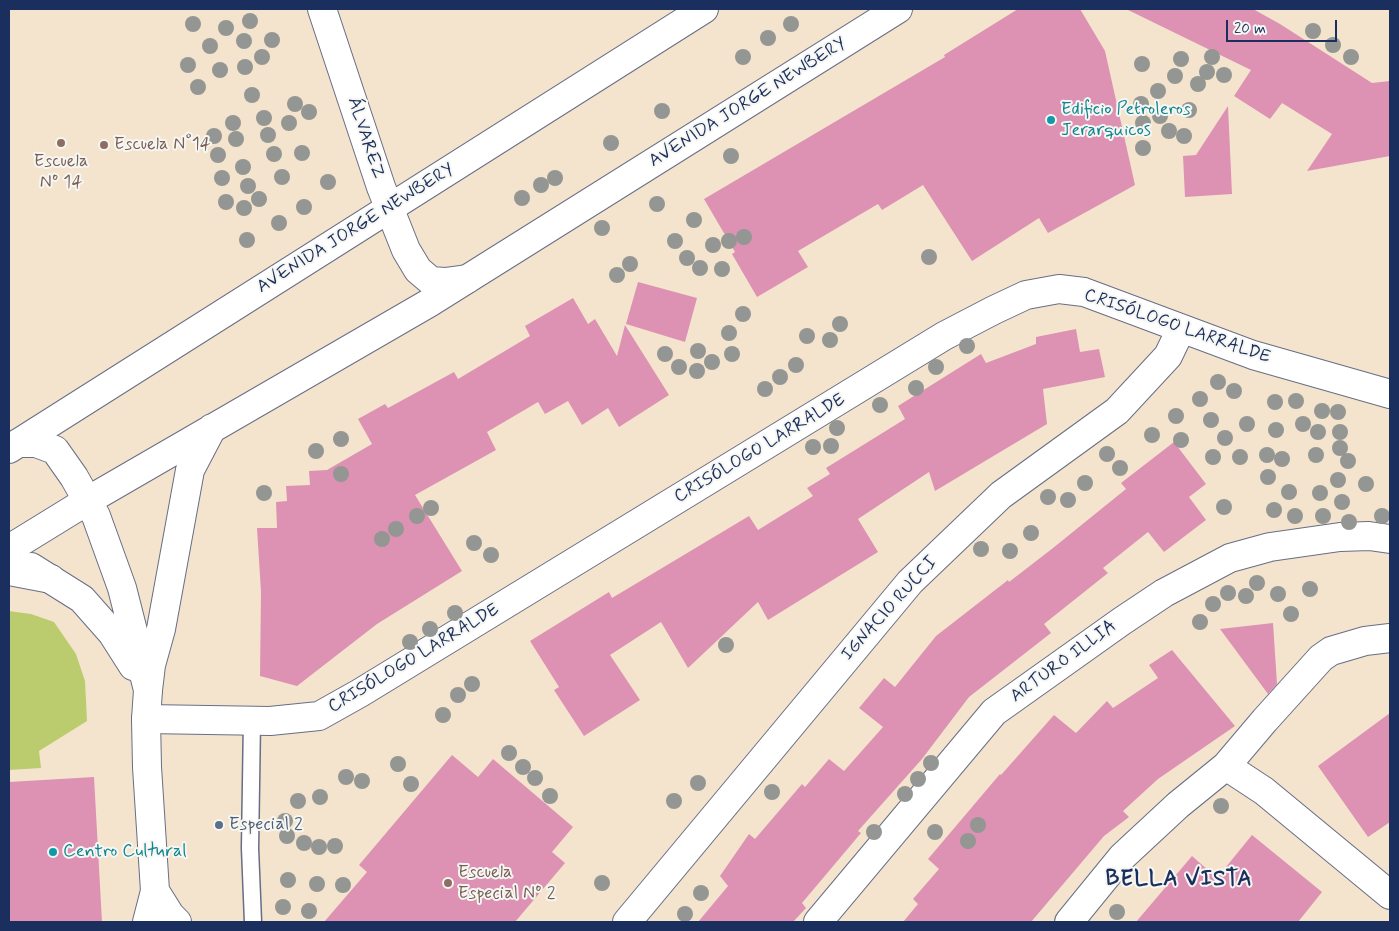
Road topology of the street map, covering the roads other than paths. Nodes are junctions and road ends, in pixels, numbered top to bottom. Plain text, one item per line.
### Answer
1 (322, 9) edge
2 (704, 9) edge
3 (898, 9) edge
4 (389, 208) junction
5 (467, 279) junction
6 (1181, 329) junction
7 (1390, 394) edge
8 (212, 428) junction
9 (14, 446) edge
10 (87, 501) junction
11 (1390, 539) edge
12 (9, 549) edge
13 (9, 553) edge
14 (9, 570) edge
15 (51, 579) junction
16 (1390, 638) edge
17 (148, 690) junction
18 (146, 719) junction
19 (252, 720) junction
20 (1226, 766) junction
21 (155, 891) junction
22 (1390, 895) edge
23 (147, 922) edge
24 (177, 922) edge
25 (253, 922) edge
26 (627, 922) edge
27 (818, 922) edge
28 (1069, 922) edge

1 - 4 main road, ÁLVAREZ
2 - 4 main road, AVENIDA JORGE NEWBERY
3 - 5 main road, AVENIDA JORGE NEWBERY
4 - 5 main road, ÁLVAREZ
4 - 9 main road, AVENIDA JORGE NEWBERY
5 - 8 main road, AVENIDA JORGE NEWBERY
6 - 7 main road, CRISÓLOGO LARRALDE
6 - 19 main road, CRISÓLOGO LARRALDE
6 - 26 main road, IGNACIO RUCCI
8 - 10 main road, AVENIDA JORGE NEWBERY
8 - 17 main road
9 - 10 main road
10 - 12 main road, AVENIDA JORGE NEWBERY
10 - 17 main road
11 - 27 main road, ARTURO ILLIA
13 - 15 main road
14 - 15 main road
15 - 17 main road
16 - 20 main road
17 - 18 main road
18 - 19 main road, CRISÓLOGO LARRALDE
18 - 21 main road
19 - 25 lane
20 - 22 main road
20 - 28 main road
21 - 23 main road
21 - 24 main road

